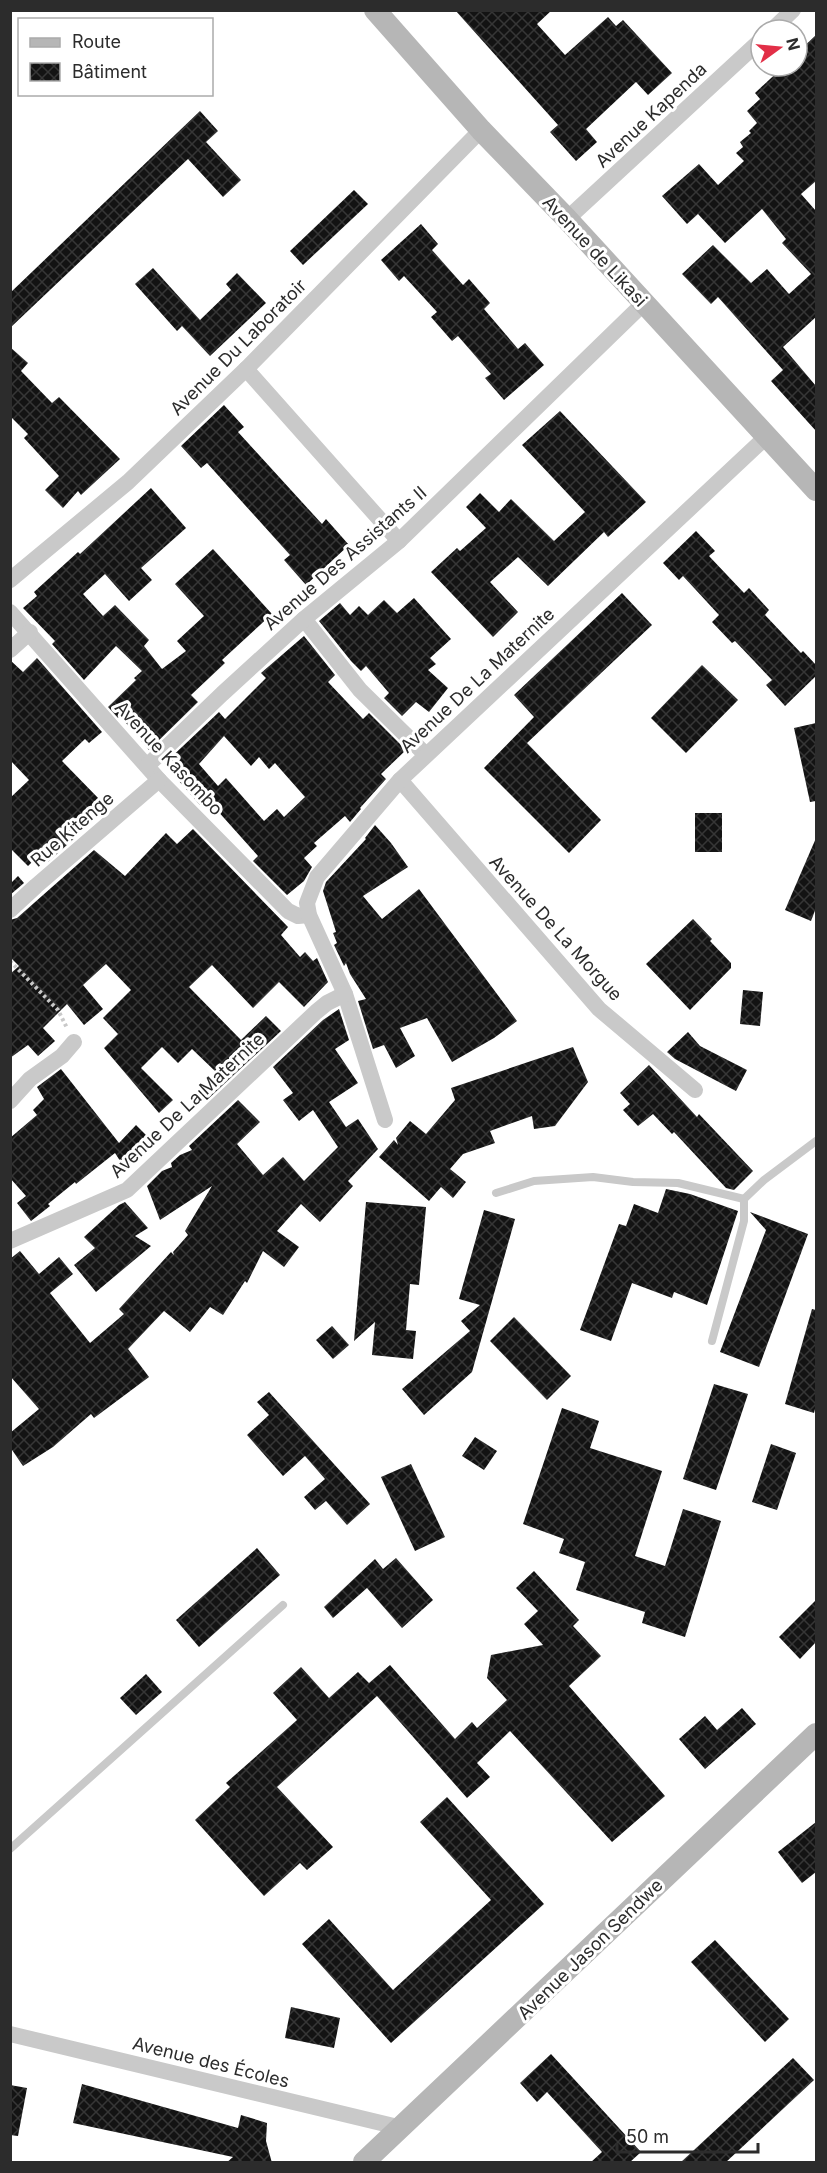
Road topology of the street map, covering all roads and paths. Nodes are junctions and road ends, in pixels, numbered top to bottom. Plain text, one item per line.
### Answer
1 (375, 10) edge
2 (749, 51) edge
3 (481, 130) junction
4 (567, 219) junction
5 (644, 303) junction
6 (246, 369) junction
7 (767, 436) junction
8 (816, 490) edge
9 (399, 541) junction
10 (10, 579) edge
11 (10, 612) edge
12 (304, 619) junction
13 (30, 632) junction
14 (10, 650) edge
15 (426, 755) junction
16 (147, 766) junction
17 (159, 780) junction
18 (399, 780) junction
19 (10, 910) edge
20 (309, 915) junction
21 (10, 961) edge
22 (345, 994) junction
23 (74, 1042) joint
24 (695, 1090) dead end
25 (10, 1101) edge
26 (385, 1120) dead end
27 (816, 1142) edge
28 (496, 1193) dead end
29 (744, 1199) junction
30 (13, 1235) edge
31 (712, 1341) dead end
32 (283, 1605) dead end
33 (816, 1734) edge
34 (10, 1849) edge
35 (10, 2034) edge
36 (402, 2128) junction
37 (364, 2163) edge

1 - 3 main road, Avenue de Likasi
2 - 4 street, Avenue Kapenda
3 - 4 main road, Avenue de Likasi
3 - 6 street, Avenue Du Laboratoir
4 - 5 main road, Avenue de Likasi
5 - 7 main road, Avenue de Likasi
5 - 9 street, Avenue Des Assistants II
6 - 9 street
6 - 10 street, Avenue Du Laboratoir
7 - 8 main road, Avenue de Likasi
7 - 15 street, Avenue De La Maternite
9 - 12 street, Avenue Des Assistants II
11 - 13 street, Avenue Kasombo
12 - 15 street
12 - 16 street, Avenue Des Assistants II
13 - 14 street
13 - 16 street, Avenue Kasombo
15 - 18 street, Avenue De La Maternite
16 - 17 street, Avenue Kasombo
17 - 19 street, Rue Kitenge
17 - 20 street, Avenue Kasombo
18 - 20 street, Avenue De La Maternite
18 - 24 street, Avenue De La Morgue
20 - 22 street
21 - 23 path
22 - 26 street
22 - 30 street, Avenue De La Maternite
23 - 25 street
27 - 29 lane
28 - 29 lane
29 - 31 lane
32 - 34 lane
33 - 36 main road, Avenue Jason Sendwe
35 - 36 street, Avenue des Écoles
36 - 37 main road, Avenue Jason Sendwe

